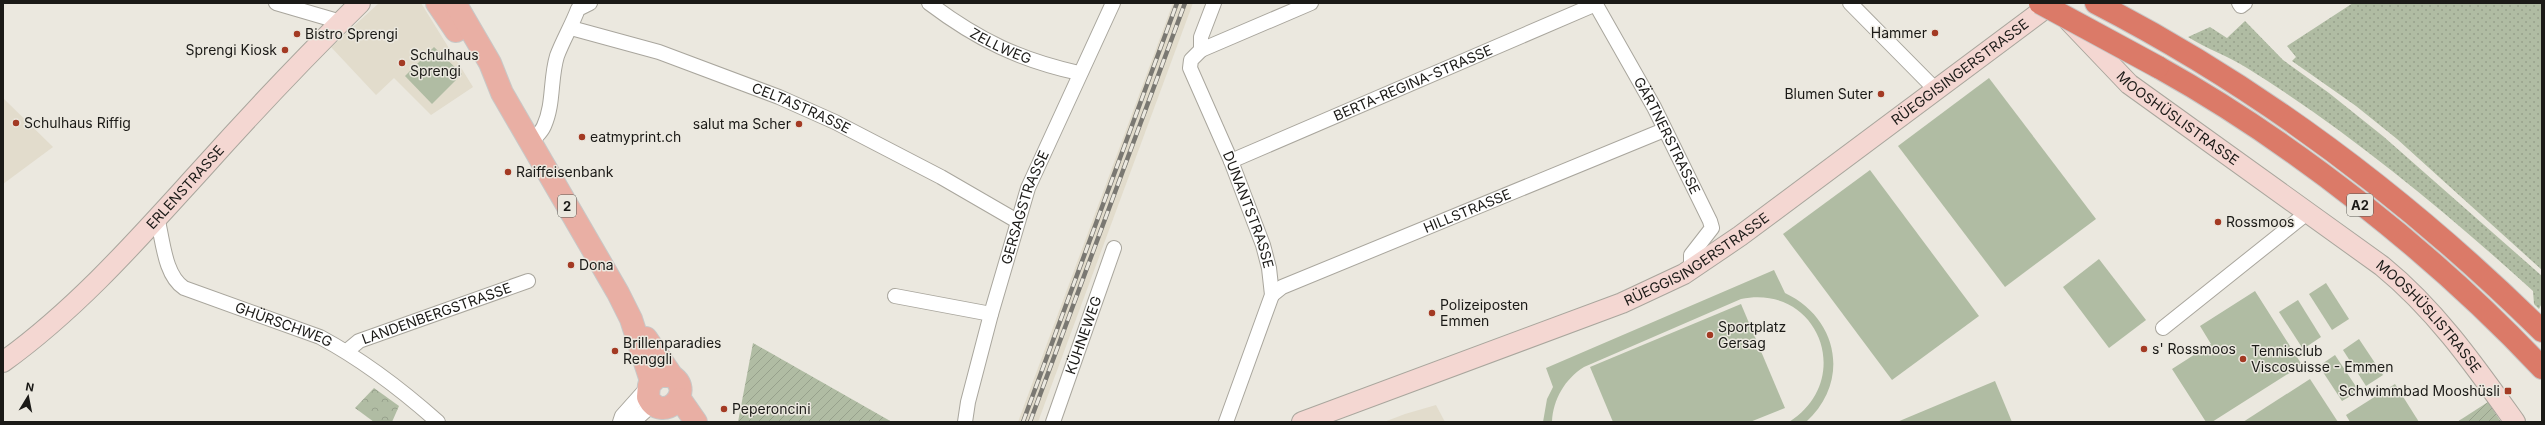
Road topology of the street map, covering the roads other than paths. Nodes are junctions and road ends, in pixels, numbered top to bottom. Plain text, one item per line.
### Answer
1 (276, 3) edge
2 (360, 3) edge
3 (437, 3) edge
4 (455, 3) edge
5 (929, 3) edge
6 (1113, 3) edge
7 (1214, 3) edge
8 (1312, 3) edge
9 (1595, 3) edge
10 (1850, 3) edge
11 (2096, 3) edge
12 (2239, 3) edge
13 (2245, 3) edge
14 (582, 5) edge
15 (2050, 6) edge
16 (341, 22) junction
17 (571, 28) junction
18 (1201, 50) junction
19 (1080, 73) junction
20 (1936, 90) junction
21 (502, 93) junction
22 (1664, 130) junction
23 (531, 143) junction
24 (1231, 160) junction
25 (2307, 213) junction
26 (157, 217) junction
27 (1017, 221) junction
28 (1114, 248) dead end
29 (1691, 270) junction
30 (528, 281) dead end
31 (1272, 295) junction
32 (895, 296) dead end
33 (991, 314) junction
34 (631, 319) junction
35 (2163, 328) dead end
36 (2542, 331) edge
37 (348, 351) junction
38 (3, 362) edge
39 (2542, 368) edge
40 (663, 400) edge
41 (438, 422) edge
42 (620, 422) edge
43 (633, 422) edge
44 (696, 422) edge
45 (965, 422) edge
46 (1053, 422) edge
47 (1226, 422) edge
48 (1302, 422) edge
49 (2515, 422) edge

1 - 16 street
2 - 16 street, ERLENSTRASSE
3 - 21 main road, 2
4 - 21 main road, 2
5 - 19 street, ZELLWEG
6 - 19 street, GERSAGSTRASSE
7 - 18 street, DUNANTSTRASSE
8 - 18 street
9 - 22 street, GÄRTNERSTRASSE
9 - 24 street, BERTA-REGINA-STRASSE
10 - 20 street
11 - 36 highway, A2
12 - 13 street
14 - 17 street
15 - 20 street, RÜEGGISINGERSTRASSE
15 - 25 street, MOOSHÜSLISTRASSE
15 - 39 highway, A2, bridge
16 - 26 street, ERLENSTRASSE
17 - 23 street
17 - 27 street, CELTASTRASSE
18 - 24 street, DUNANTSTRASSE
19 - 27 street, GERSAGSTRASSE
20 - 29 street, RÜEGGISINGERSTRASSE
21 - 23 main road, 2
22 - 29 street, GÄRTNERSTRASSE
22 - 31 street, HILLSTRASSE
23 - 34 main road, 2
24 - 31 street, DUNANTSTRASSE
25 - 35 street
25 - 49 street, MOOSHÜSLISTRASSE
26 - 37 street, GHÜRSCHWEG
26 - 38 street, ERLENSTRASSE
27 - 33 street, GERSAGSTRASSE
28 - 46 street, KÜHNEWEG
29 - 48 street, RÜEGGISINGERSTRASSE
30 - 37 street, LANDENBERGSTRASSE
31 - 47 street, DUNANTSTRASSE
32 - 33 street
33 - 45 street, GERSAGSTRASSE
34 - 40 main road, 2
34 - 40 main road, 2
37 - 41 street, GHÜRSCHWEG
40 - 42 street
40 - 43 street
40 - 44 main road, 2

